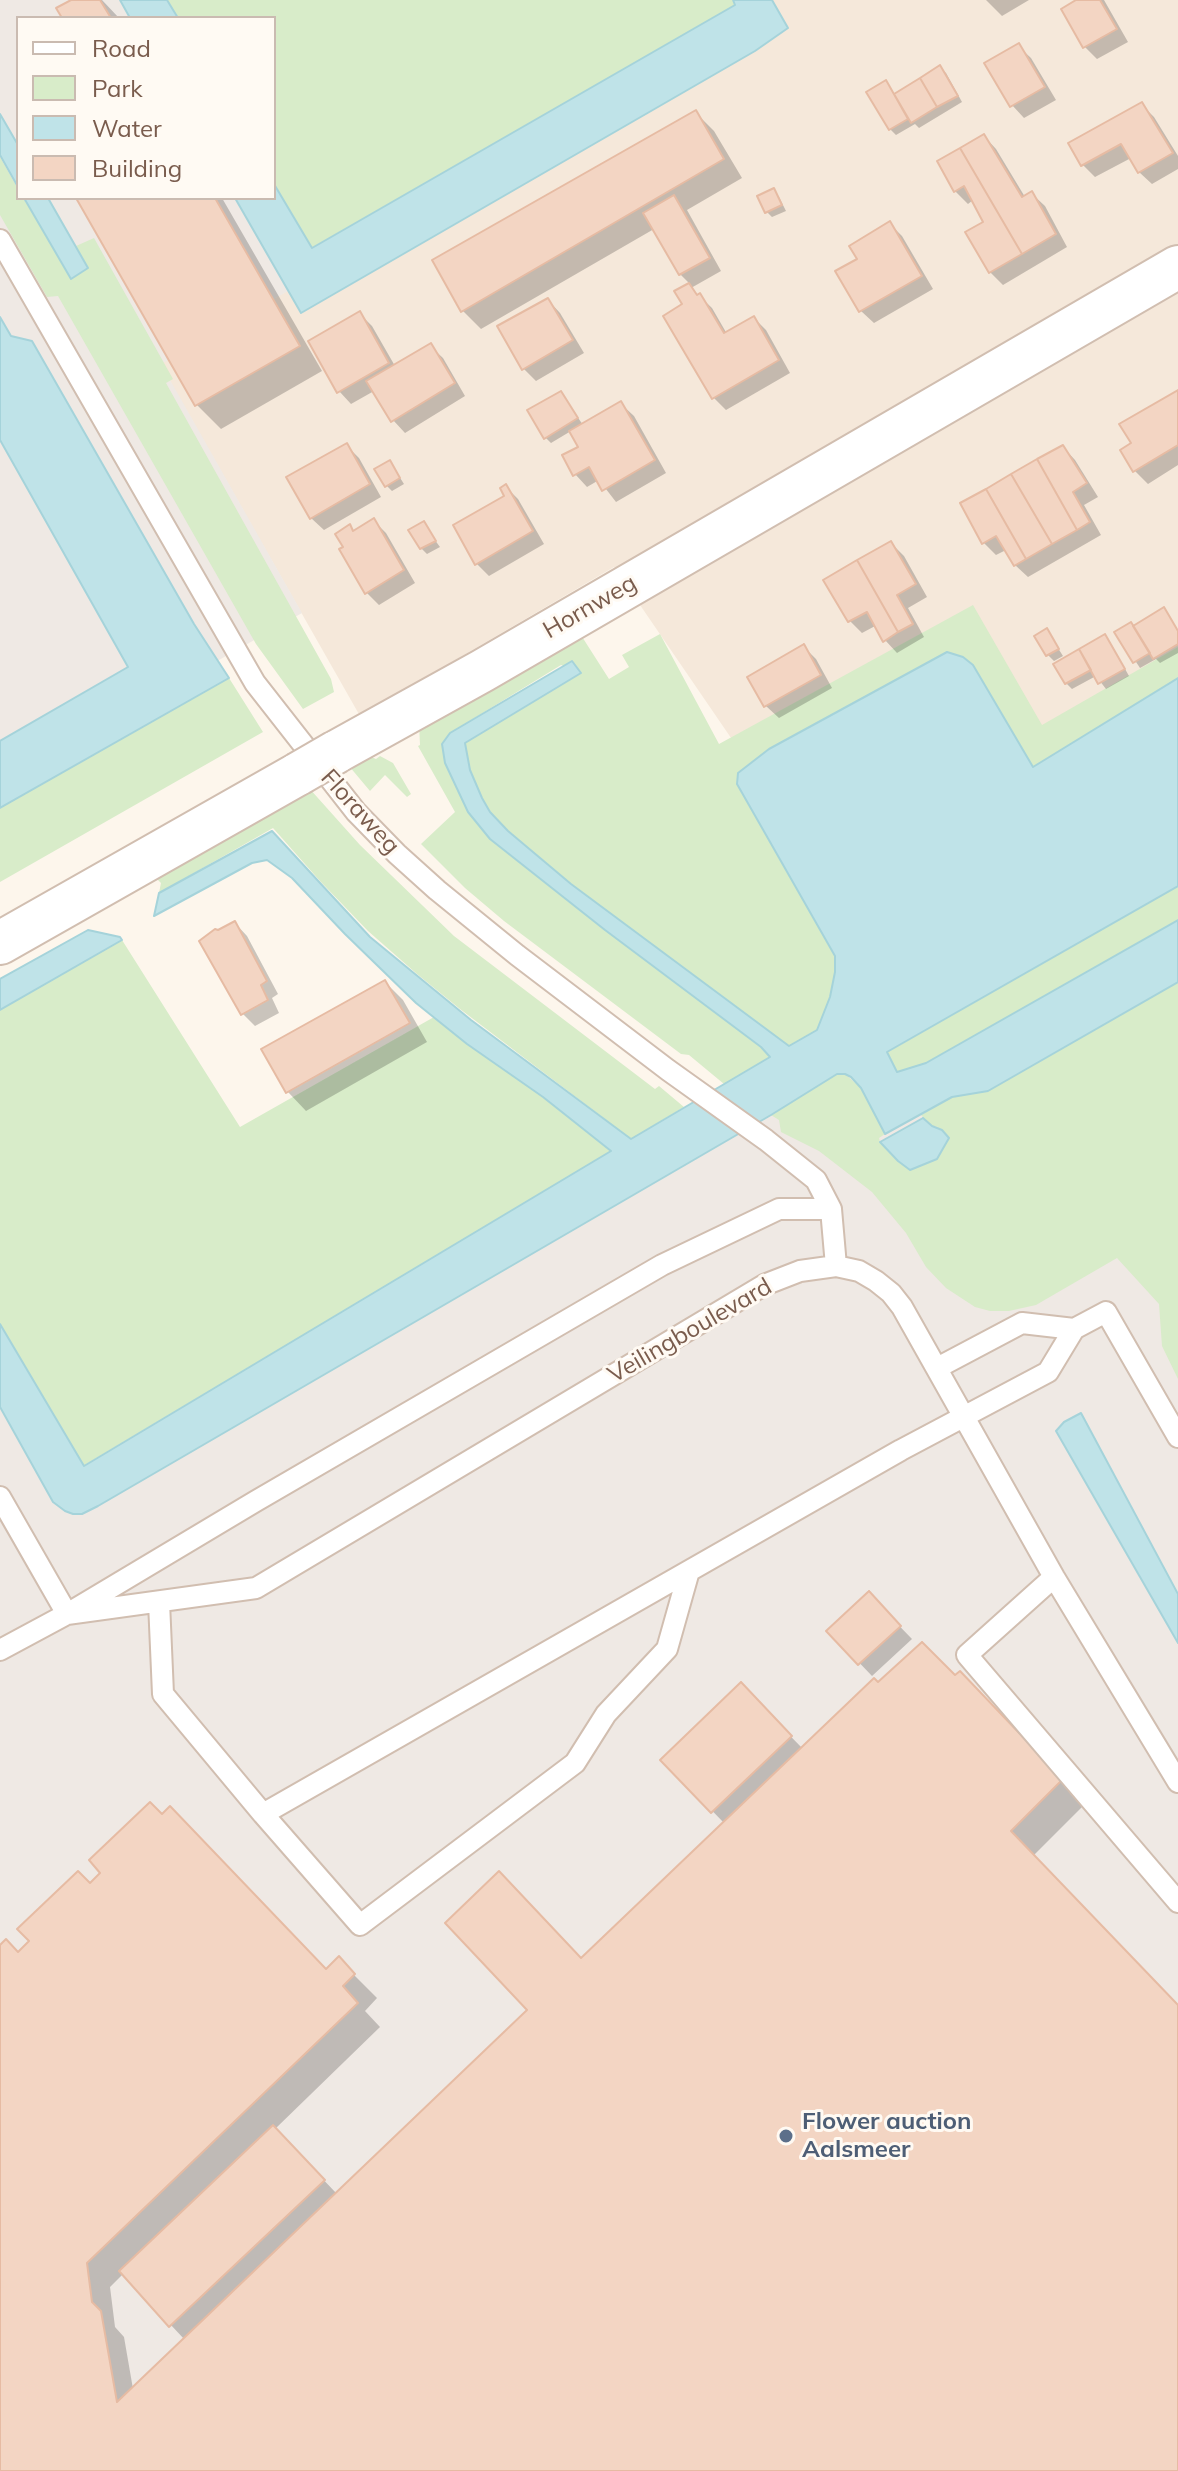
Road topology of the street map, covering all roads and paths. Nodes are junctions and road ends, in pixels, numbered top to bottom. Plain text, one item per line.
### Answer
1 (0, 240) edge
2 (1178, 267) edge
3 (0, 943) edge
4 (831, 1209) junction
5 (836, 1266) junction
6 (1074, 1329) junction
7 (937, 1368) junction
8 (965, 1417) junction
9 (1178, 1437) edge
10 (0, 1497) edge
11 (689, 1571) junction
12 (1054, 1577) junction
13 (159, 1602) junction
14 (67, 1614) junction
15 (0, 1650) edge
16 (1178, 1782) edge
17 (263, 1814) junction
18 (1178, 1902) edge

1 - 4 lane, Floraweg
2 - 3 street, Hornweg, bridge
4 - 5 lane, Floraweg
4 - 14 lane, Veilingboulevard
5 - 7 lane, Veilingboulevard
5 - 13 lane, Veilingboulevard
6 - 7 lane
6 - 8 lane
6 - 9 lane
7 - 8 lane, Veilingboulevard
8 - 11 lane
8 - 12 lane, Veilingboulevard
10 - 14 lane
11 - 17 lane
11 - 17 lane
12 - 16 lane, Veilingboulevard
12 - 18 lane
13 - 14 lane, Veilingboulevard
13 - 17 lane
14 - 15 lane, Veilingboulevard

